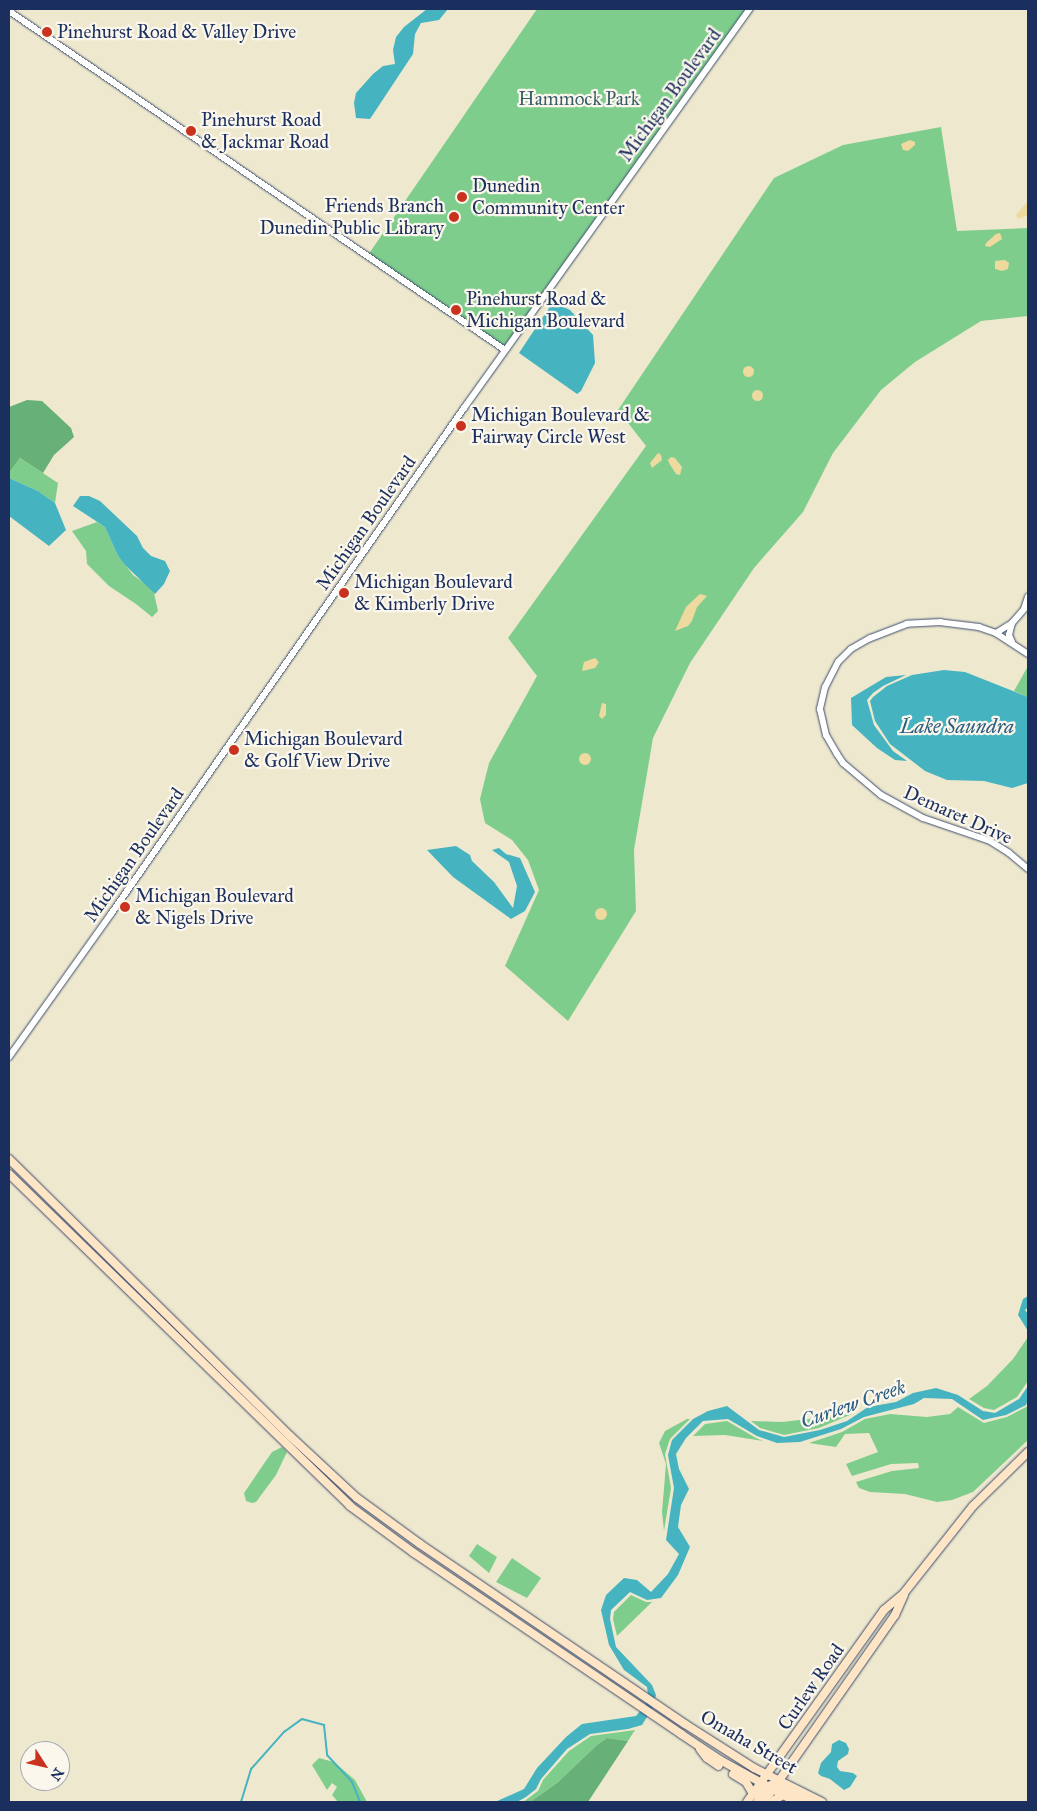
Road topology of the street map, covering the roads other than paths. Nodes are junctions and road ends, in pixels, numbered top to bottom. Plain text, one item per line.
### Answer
1 (750, 9) edge
2 (9, 11) edge
3 (506, 350) junction
4 (1028, 597) edge
5 (1012, 623) junction
6 (996, 633) junction
7 (1012, 642) junction
8 (1028, 654) edge
9 (1028, 869) edge
10 (9, 1057) edge
11 (9, 1158) edge
12 (9, 1174) edge
13 (1028, 1452) edge
14 (904, 1593) junction
15 (698, 1745) junction
16 (772, 1781) junction
17 (753, 1794) junction
18 (783, 1796) junction
19 (747, 1802) edge
20 (757, 1802) edge
21 (764, 1802) edge
22 (771, 1802) edge
23 (796, 1802) edge
24 (810, 1802) edge
25 (822, 1802) edge

1 - 3 street, Michigan Boulevard
2 - 3 street
3 - 10 street, Michigan Boulevard
4 - 5 street
5 - 6 street
5 - 7 street
6 - 7 street, Demaret Drive
6 - 9 street, Demaret Drive
7 - 8 street, Demaret Drive
11 - 16 main road, Omaha Street
12 - 15 main road, Omaha Street
13 - 14 main road, Curlew Road
14 - 16 main road, Curlew Road
14 - 16 main road, Curlew Road
15 - 16 main road, Omaha Street
15 - 17 main road
16 - 17 main road, Curlew Road
16 - 18 main road, Omaha Street
16 - 20 main road
16 - 21 main road, Curlew Road
16 - 24 main road
16 - 25 main road, Omaha Street
17 - 19 main road, Curlew Road
18 - 22 main road
18 - 23 main road, Omaha Street

